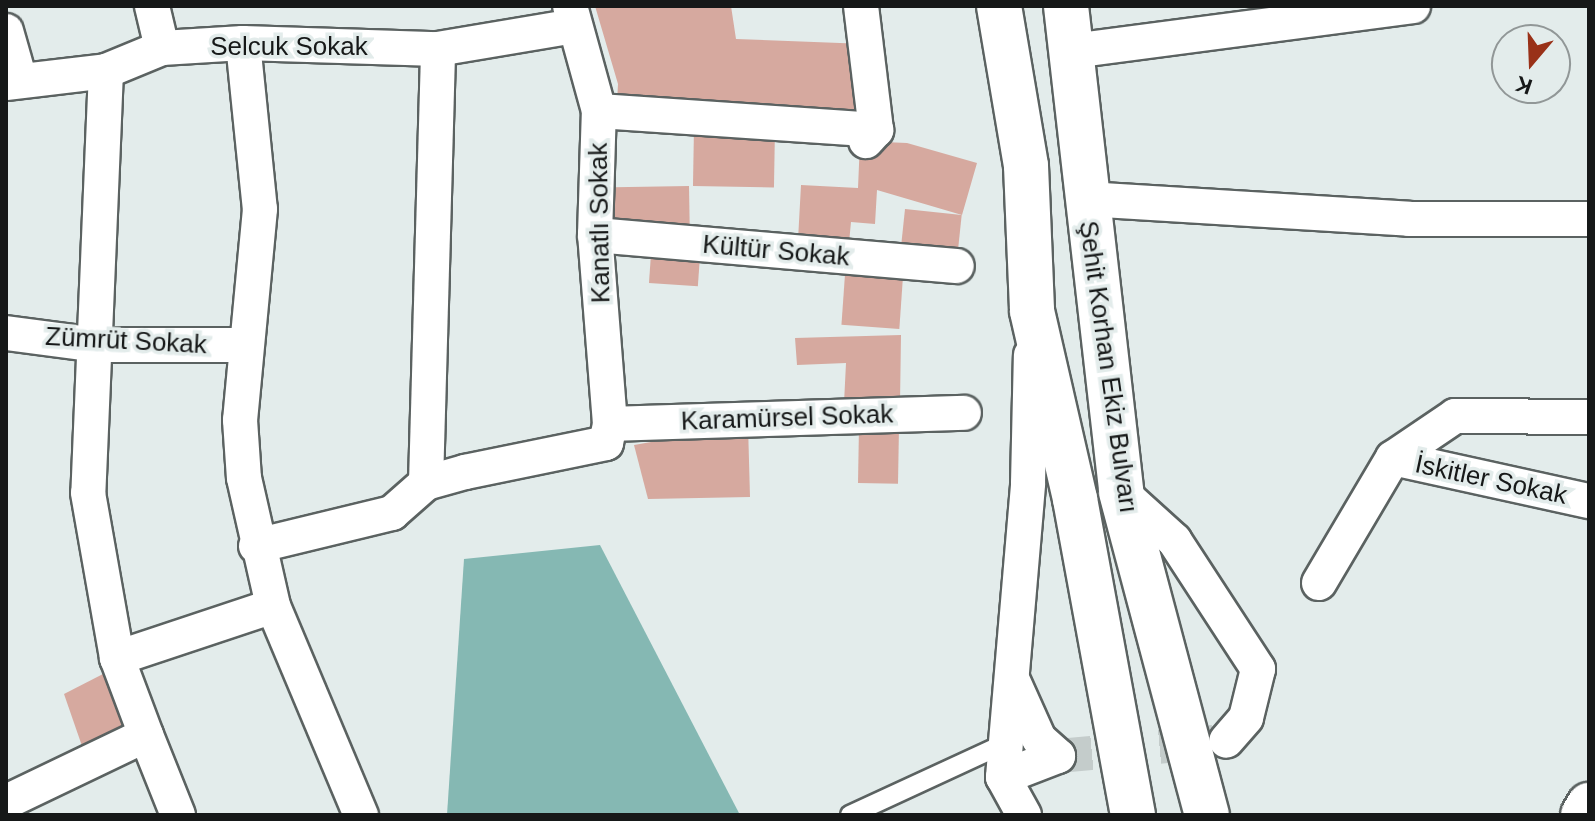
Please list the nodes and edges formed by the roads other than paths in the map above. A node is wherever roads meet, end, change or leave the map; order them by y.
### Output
1 (152, 6) edge
2 (861, 6) edge
3 (999, 6) edge
4 (1066, 6) edge
5 (1413, 6) edge
6 (572, 16) edge
7 (6, 31) edge
8 (243, 43) junction
9 (162, 48) junction
10 (438, 49) junction
11 (1073, 51) junction
12 (106, 71) junction
13 (13, 81) edge
14 (599, 111) junction
15 (1086, 199) junction
16 (1589, 219) edge
17 (595, 235) junction
18 (957, 266) dead end
19 (1032, 311) junction
20 (6, 333) edge
21 (97, 345) junction
22 (246, 345) junction
23 (964, 413) dead end
24 (1589, 417) edge
25 (608, 434) junction
26 (1393, 458) junction
27 (426, 483) junction
28 (1121, 492) junction
29 (1589, 501) edge
30 (256, 546) junction
31 (1319, 583) dead end
32 (273, 606) junction
33 (117, 658) junction
34 (1011, 676) junction
35 (146, 735) junction
36 (1226, 741) dead end
37 (1006, 743) junction
38 (1003, 777) junction
39 (6, 802) edge
40 (1589, 805) edge
41 (178, 815) edge
42 (361, 815) edge
43 (850, 815) edge
44 (1024, 815) edge
45 (1133, 815) edge
46 (1207, 815) edge
47 (1583, 815) edge

1 - 9 street
2 - 14 street
3 - 19 main road, Şehit Korhan Ekiz Bulvarı
4 - 11 main road, Şehit Korhan Ekiz Bulvarı
5 - 11 street
6 - 10 street, Selcuk Sokak
6 - 14 street, Kanatlı Sokak
7 - 13 street
8 - 9 street, Selcuk Sokak
8 - 10 street, Selcuk Sokak
8 - 22 street
9 - 12 street, Selcuk Sokak
10 - 27 street
11 - 15 main road, Şehit Korhan Ekiz Bulvarı
12 - 13 street, Selcuk Sokak
12 - 21 street
14 - 17 street, Kanatlı Sokak
15 - 16 street
15 - 28 main road, Şehit Korhan Ekiz Bulvarı
17 - 18 street, Kültür Sokak
17 - 25 street, Kanatlı Sokak
19 - 34 street
19 - 45 main road, Şehit Korhan Ekiz Bulvarı
20 - 21 street, Zümrüt Sokak
21 - 22 street, Zümrüt Sokak
21 - 33 street
22 - 30 street
23 - 25 street, Karamürsel Sokak
24 - 26 street
25 - 27 street, Karamürsel Sokak
26 - 29 street, İskitler Sokak
26 - 31 street
27 - 30 street
28 - 36 street
28 - 46 main road, Şehit Korhan Ekiz Bulvarı
30 - 32 street
32 - 33 street
32 - 42 street
33 - 35 street
34 - 37 street
34 - 38 street
35 - 39 street
35 - 41 street
37 - 38 street
37 - 43 lane
38 - 44 street
40 - 47 main road

